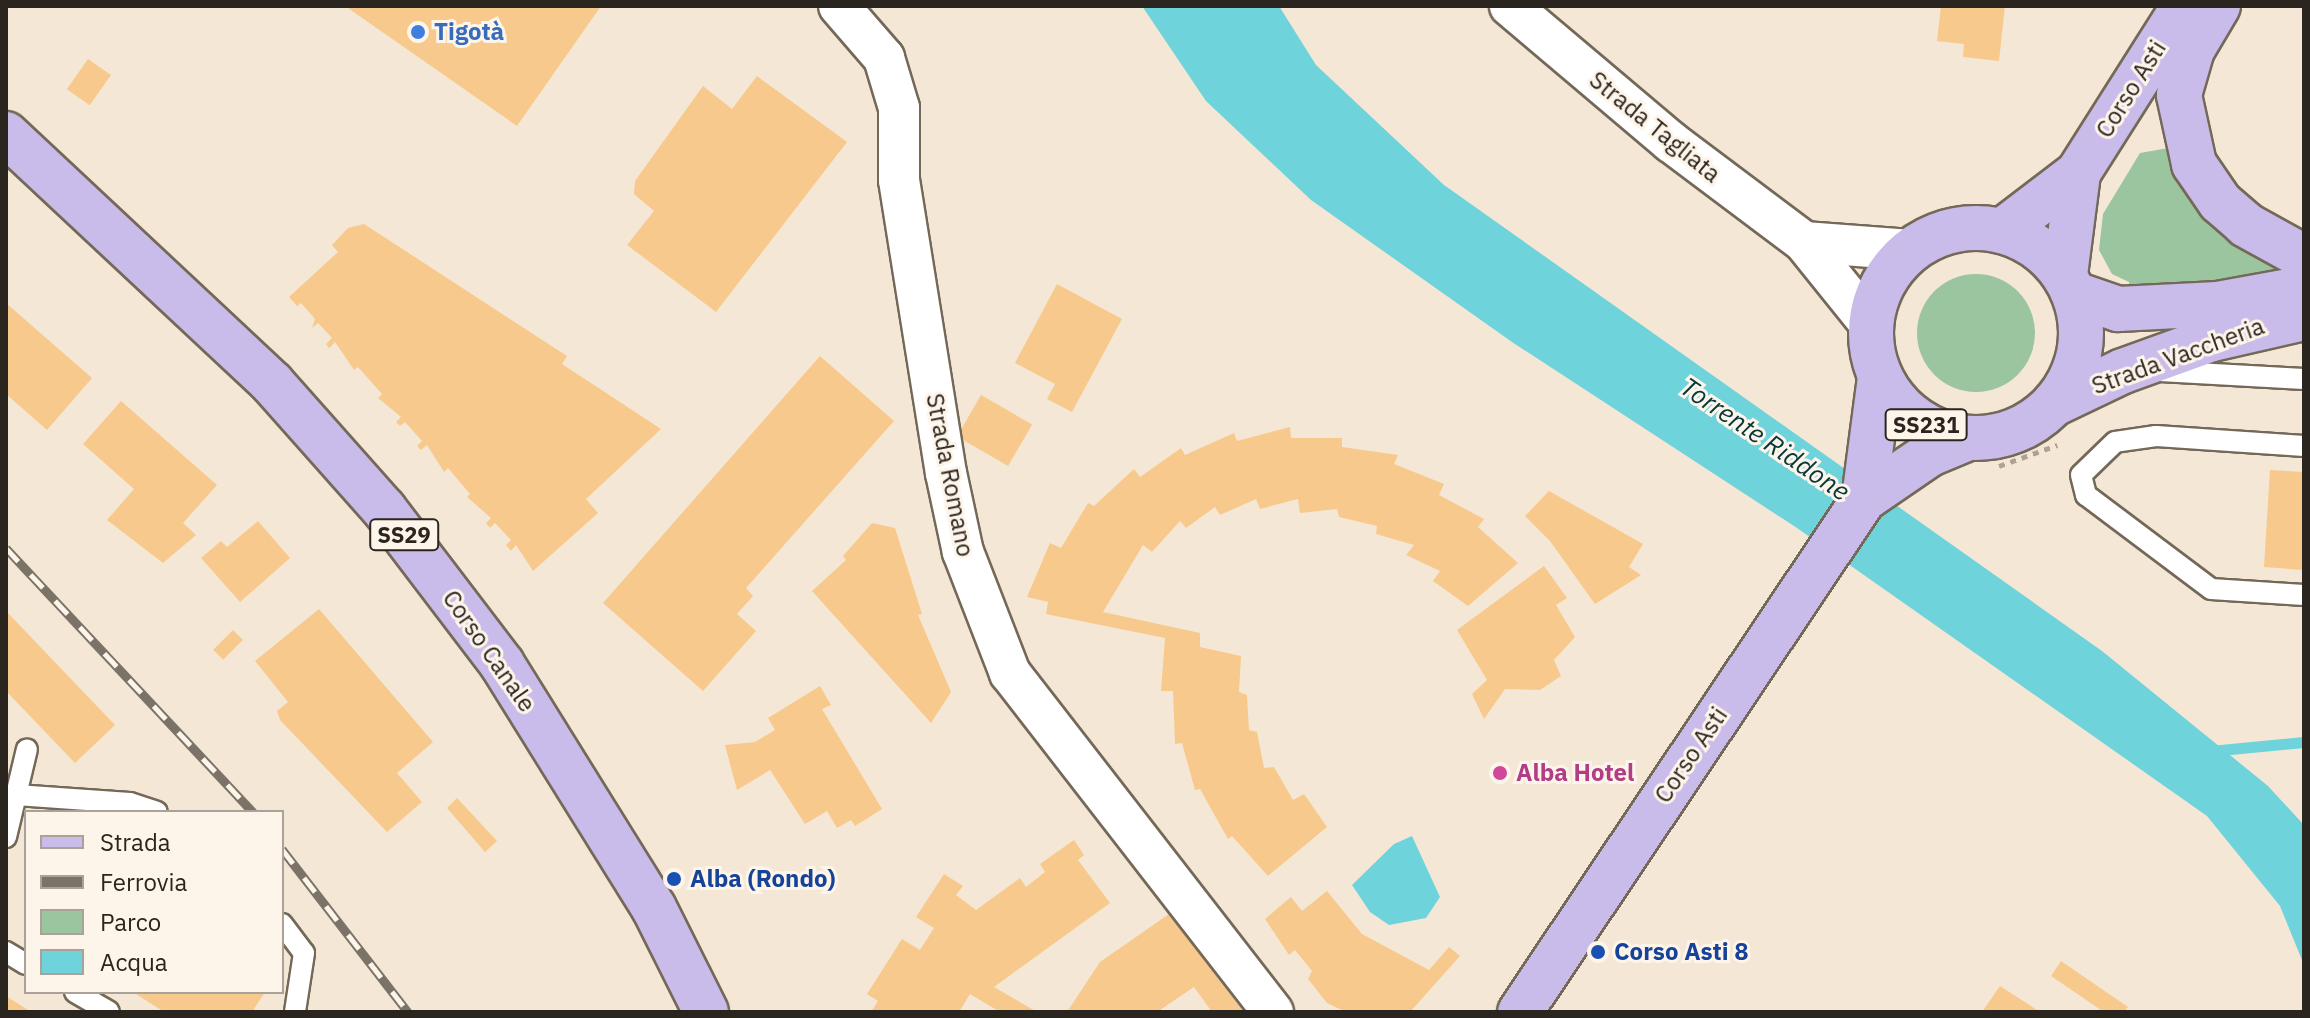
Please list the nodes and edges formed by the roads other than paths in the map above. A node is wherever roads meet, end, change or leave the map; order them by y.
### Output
1 (839, 6) edge
2 (1510, 6) edge
3 (2184, 6) edge
4 (2218, 6) edge
5 (6, 134) edge
6 (2078, 173) junction
7 (2002, 231) junction
8 (1804, 242) junction
9 (1911, 250) junction
10 (2304, 257) edge
11 (2070, 285) junction
12 (2304, 290) edge
13 (2304, 318) edge
14 (1870, 324) junction
15 (2132, 369) junction
16 (1880, 378) junction
17 (2304, 379) edge
18 (2054, 404) junction
19 (1968, 438) junction
20 (2304, 446) edge
21 (1870, 490) junction
22 (2304, 595) edge
23 (27, 749) dead end
24 (16, 795) junction
25 (151, 810) edge
26 (6, 837) edge
27 (284, 927) edge
28 (6, 952) edge
29 (24, 963) edge
30 (78, 994) edge
31 (109, 1012) edge
32 (295, 1012) edge
33 (706, 1012) edge
34 (1273, 1012) edge
35 (1520, 1012) edge

1 - 34 street, Strada Romano
2 - 8 street, Strada Tagliata
3 - 6 main road, Corso Asti / SS231
4 - 10 main road
5 - 33 main road, Corso Canale / SS29
6 - 7 main road, SS231
6 - 11 main road, SS231
7 - 9 main road
7 - 11 main road
8 - 9 street
8 - 14 street, Strada Tagliata
9 - 14 main road
11 - 12 main road, Strada Vaccheria
11 - 18 main road, SS231
13 - 15 main road, Strada Vaccheria
14 - 16 main road, SS231
15 - 17 lane
15 - 18 main road, Strada Vaccheria
16 - 19 main road, SS231
16 - 21 main road, SS231
18 - 19 main road, SS231
19 - 21 main road, SS231
20 - 22 lane
21 - 35 main road, Corso Asti / SS231
23 - 24 lane
24 - 25 lane
24 - 26 lane
27 - 32 lane
28 - 29 lane
30 - 31 lane

